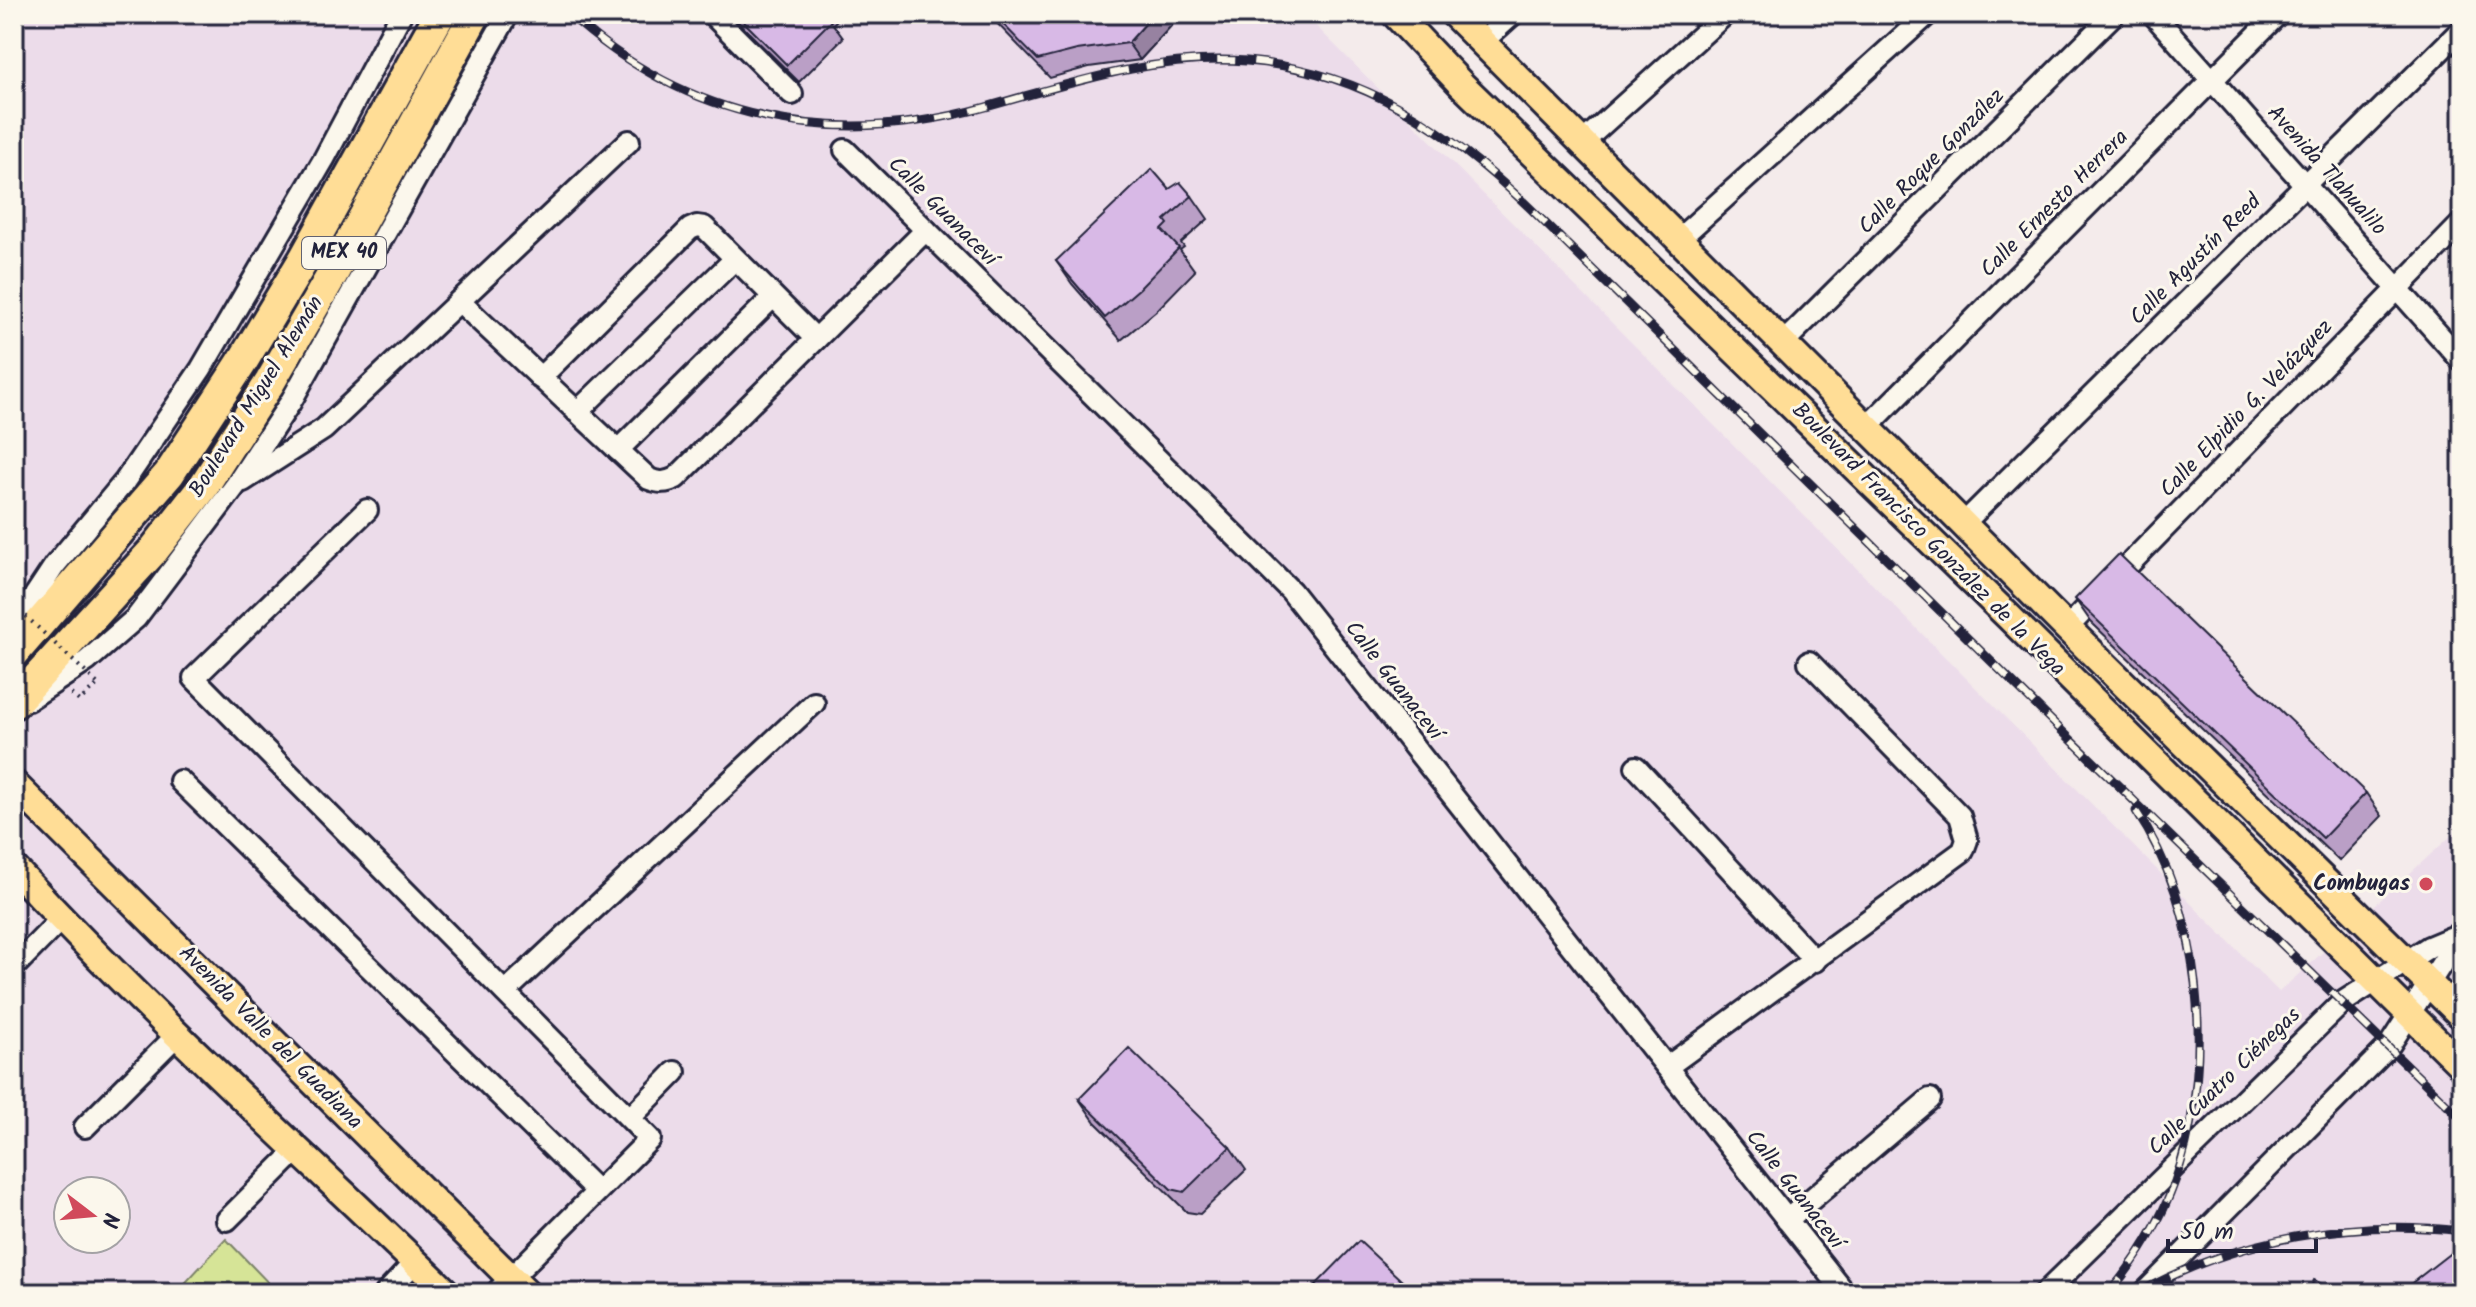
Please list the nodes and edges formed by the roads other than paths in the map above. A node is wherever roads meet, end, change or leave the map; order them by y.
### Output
1 (401, 14) edge
2 (440, 14) edge
3 (485, 14) edge
4 (712, 14) edge
5 (1395, 14) edge
6 (1454, 14) edge
7 (1513, 14) edge
8 (1725, 14) edge
9 (1928, 14) edge
10 (2114, 14) edge
11 (2153, 14) edge
12 (2278, 14) edge
13 (494, 20) edge
14 (2462, 29) edge
15 (1483, 41) junction
16 (2212, 80) junction
17 (792, 94) dead end
18 (629, 141) dead end
19 (1583, 142) junction
20 (845, 150) dead end
21 (2305, 185) junction
22 (2462, 223) edge
23 (926, 230) junction
24 (1680, 238) junction
25 (735, 259) junction
26 (2398, 289) junction
27 (773, 297) junction
28 (459, 301) junction
29 (816, 339) junction
30 (1783, 343) junction
31 (2462, 361) edge
32 (540, 378) junction
33 (577, 412) junction
34 (1867, 427) junction
35 (618, 450) junction
36 (236, 485) junction
37 (367, 510) dead end
38 (1963, 524) junction
39 (14, 627) edge
40 (2067, 628) junction
41 (14, 653) edge
42 (1809, 662) dead end
43 (814, 703) dead end
44 (14, 706) edge
45 (1636, 767) dead end
46 (180, 781) dead end
47 (14, 784) edge
48 (14, 868) edge
49 (61, 919) junction
50 (2461, 933) edge
51 (1815, 961) junction
52 (2407, 962) junction
53 (14, 967) edge
54 (2374, 981) junction
55 (2430, 984) junction
56 (505, 992) junction
57 (2410, 1015) junction
58 (2462, 1016) edge
59 (178, 1034) junction
60 (2462, 1066) edge
61 (1667, 1067) junction
62 (675, 1072) dead end
63 (1930, 1099) dead end
64 (630, 1118) junction
65 (85, 1127) dead end
66 (296, 1151) junction
67 (597, 1191) junction
68 (227, 1220) dead end
69 (1787, 1220) junction
70 (415, 1262) junction
71 (511, 1288) edge
72 (386, 1293) edge
73 (447, 1293) edge
74 (1845, 1293) edge
75 (2045, 1293) edge
76 (2144, 1293) edge

1 - 39 street
2 - 41 highway, Boulevard Miguel Alemán / MEX 40
3 - 13 street
4 - 17 street
5 - 54 main road, Boulevard Francisco González de la Vega
6 - 15 main road, Boulevard Francisco González de la Vega
7 - 15 street
8 - 19 street
9 - 24 street
10 - 30 street, Calle Roque González
11 - 16 street, Avenida Tlahualilo
12 - 16 street, Calle Ernesto Herrera
13 - 36 street
13 - 44 highway, Boulevard Miguel Alemán / MEX 40
14 - 21 street, Calle Agustín Reed
15 - 19 main road, Boulevard Francisco González de la Vega
16 - 21 street, Avenida Tlahualilo
16 - 34 street, Calle Ernesto Herrera
18 - 28 street
19 - 24 main road, Boulevard Francisco González de la Vega
20 - 23 street, Calle Guanaceví
21 - 26 street, Avenida Tlahualilo
21 - 38 street, Calle Agustín Reed
22 - 26 street, Calle Elpidio G. Velázquez
23 - 29 street
23 - 61 street, Calle Guanaceví
24 - 30 main road, Boulevard Francisco González de la Vega
25 - 27 street
25 - 32 street
25 - 33 street
26 - 31 street, Avenida Tlahualilo
26 - 40 street, Calle Elpidio G. Velázquez
27 - 29 street
27 - 35 street
28 - 32 street
28 - 36 street
29 - 35 street
30 - 34 main road, Boulevard Francisco González de la Vega
32 - 33 street
33 - 35 street
34 - 38 main road, Boulevard Francisco González de la Vega
36 - 44 street
37 - 56 street
38 - 40 main road, Boulevard Francisco González de la Vega
40 - 52 main road, Boulevard Francisco González de la Vega
42 - 51 street
43 - 56 street
45 - 51 street
46 - 67 street
47 - 71 main road, Avenida Valle del Guadiana
48 - 49 main road
49 - 53 street
49 - 59 main road
50 - 52 street, Calle Cuatro Ciénegas
50 - 55 street, Calle Cuatro Ciénegas
51 - 61 street
52 - 54 street, Calle Cuatro Ciénegas
52 - 55 main road, Boulevard Francisco González de la Vega
54 - 57 main road, Boulevard Francisco González de la Vega
54 - 75 street, Calle Cuatro Ciénegas
55 - 57 street, Calle Cuatro Ciénegas
55 - 58 main road, Boulevard Francisco González de la Vega
56 - 64 street
57 - 60 main road, Boulevard Francisco González de la Vega
57 - 76 street, Calle Cuatro Ciénegas
59 - 65 street
59 - 66 main road
61 - 69 street, Calle Guanaceví
62 - 64 street
63 - 69 street
64 - 67 street
66 - 68 street
66 - 70 main road
67 - 71 street
69 - 74 street, Calle Guanaceví
70 - 72 street
70 - 73 main road

